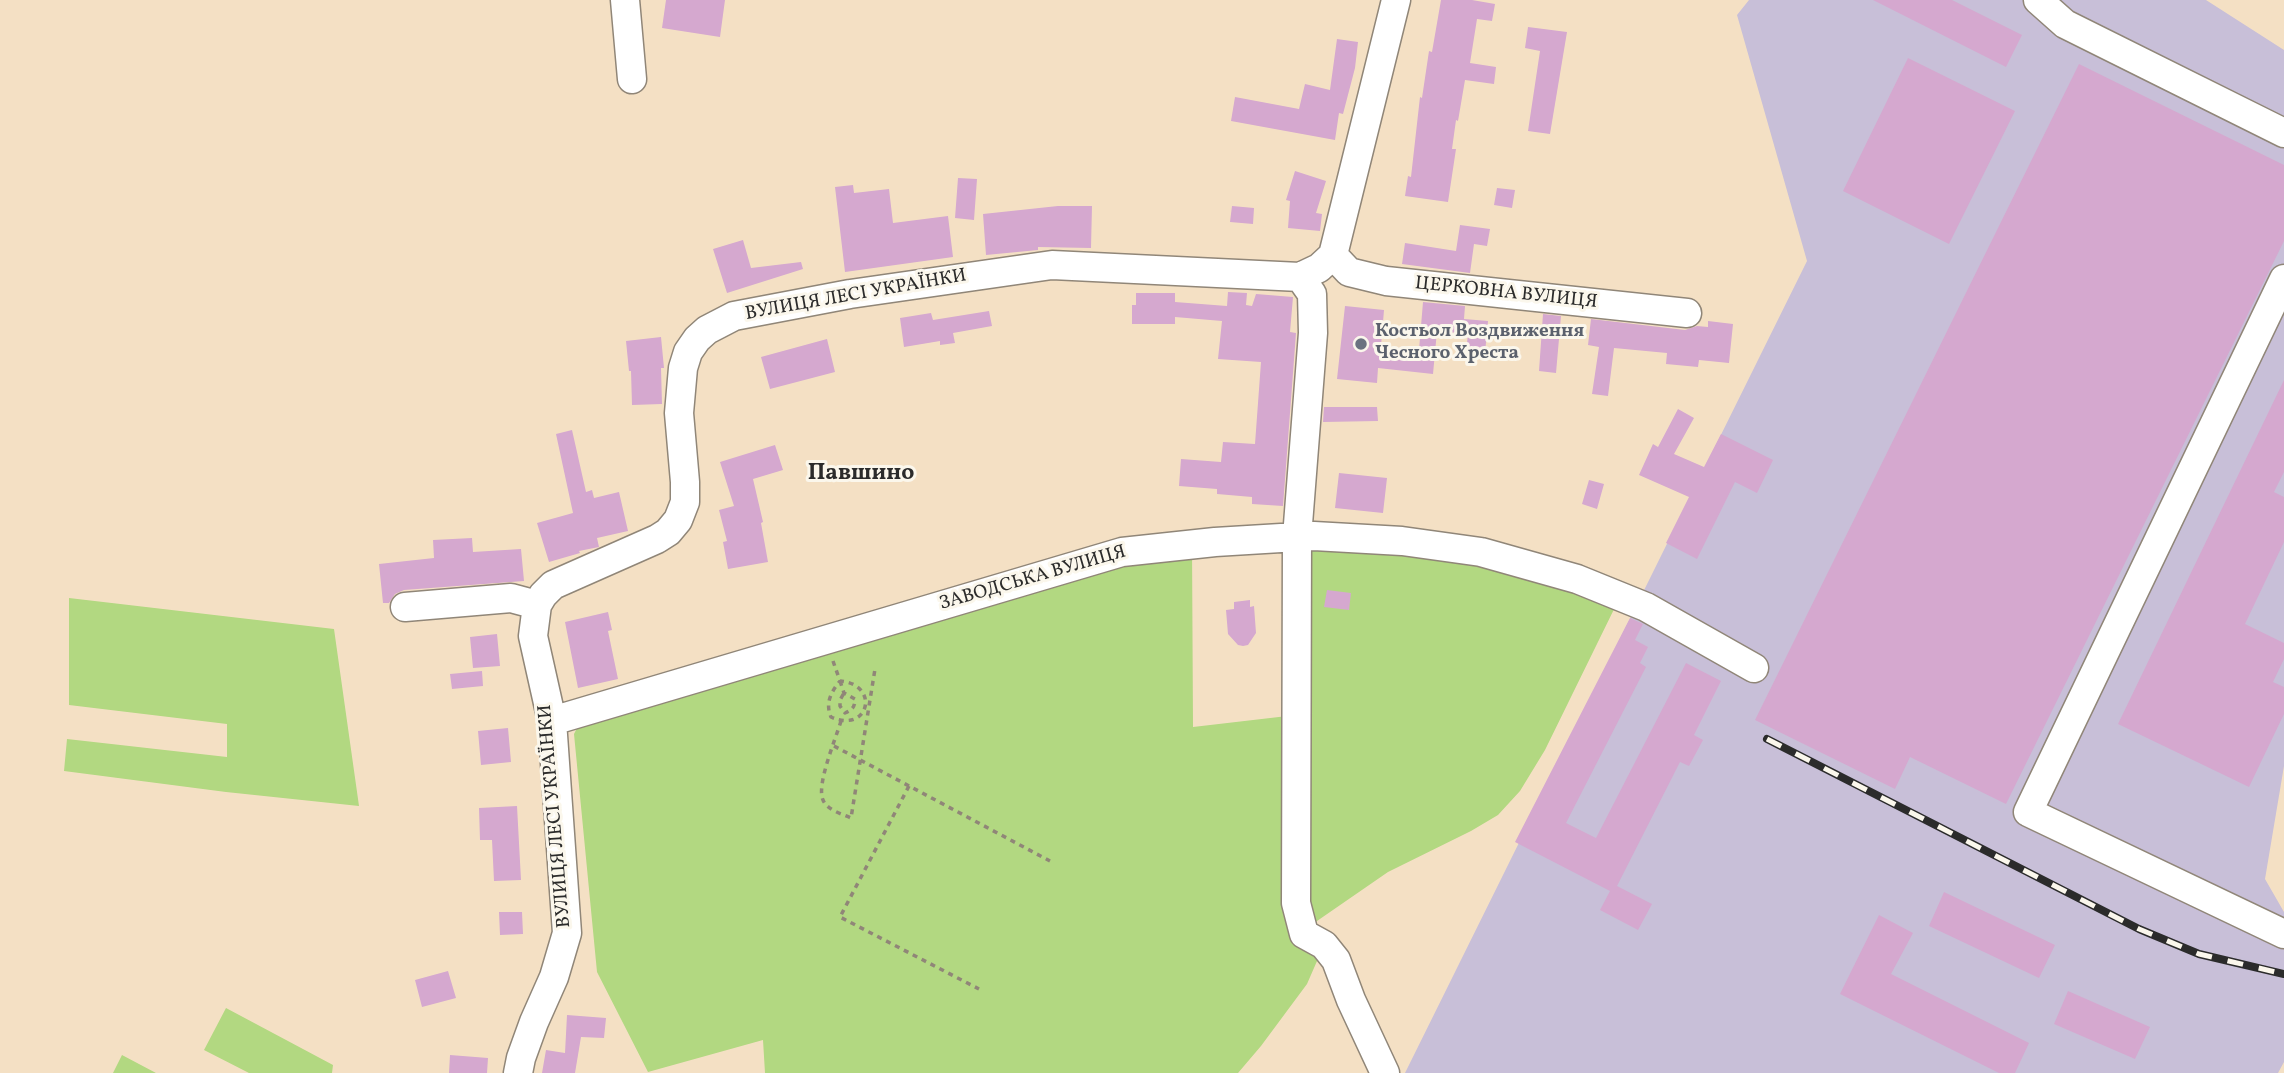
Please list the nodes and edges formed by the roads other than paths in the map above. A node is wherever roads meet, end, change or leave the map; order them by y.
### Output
1 (625, 0) edge
2 (1396, 0) edge
3 (2038, 0) edge
4 (632, 79) dead end
5 (2284, 133) edge
6 (1333, 255) junction
7 (1300, 277) junction
8 (2284, 279) edge
9 (1687, 313) dead end
10 (1297, 537) junction
11 (537, 606) junction
12 (405, 607) dead end
13 (1754, 668) dead end
14 (552, 721) junction
15 (2284, 933) edge
16 (518, 1073) edge
17 (1385, 1073) edge

1 - 4 street
2 - 6 street
3 - 5 street
6 - 7 street
6 - 9 street, ЦЕРКОВНА ВУЛИЦЯ
7 - 10 street
7 - 11 street, ВУЛИЦЯ ЛЕСІ УКРАЇНКИ
8 - 15 street
10 - 13 street, ЗАВОДСЬКА ВУЛИЦЯ
10 - 14 street, ЗАВОДСЬКА ВУЛИЦЯ
10 - 17 street
11 - 12 street
11 - 14 street, ВУЛИЦЯ ЛЕСІ УКРАЇНКИ
14 - 16 street, ВУЛИЦЯ ЛЕСІ УКРАЇНКИ

